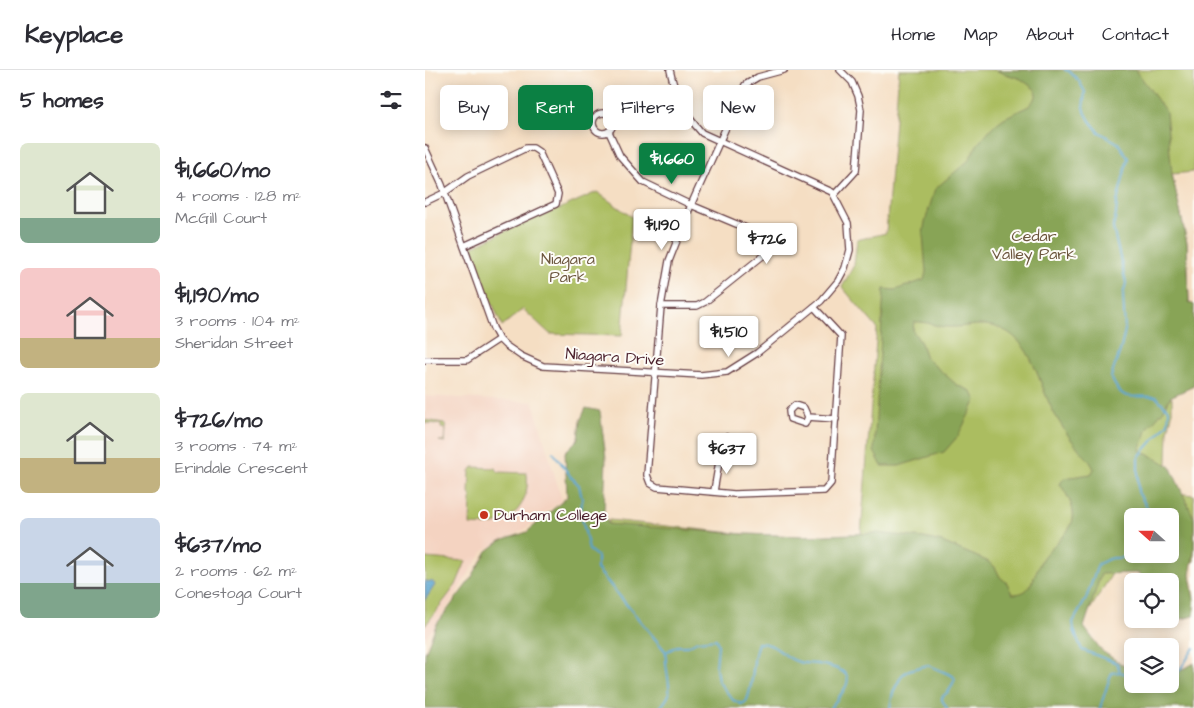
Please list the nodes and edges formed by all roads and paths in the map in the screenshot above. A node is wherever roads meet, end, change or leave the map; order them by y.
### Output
1 (670, 70) edge
2 (784, 70) edge
3 (841, 70) edge
4 (609, 132) dead end
5 (720, 141) junction
6 (425, 148) edge
7 (444, 193) junction
8 (834, 195) junction
9 (425, 202) edge
10 (691, 205) junction
11 (464, 246) junction
12 (661, 306) junction
13 (814, 307) junction
14 (499, 339) junction
15 (425, 360) edge
16 (655, 373) junction
17 (808, 417) dead end
18 (835, 419) junction
19 (720, 456) dead end
20 (714, 491) junction

1 - 5 street
2 - 5 street
3 - 8 street
4 - 10 street
5 - 8 street
5 - 10 street
6 - 7 street, Niagara Drive
7 - 9 street
7 - 11 street, Niagara Drive
7 - 11 street
8 - 13 street, Niagara Drive
10 - 12 street
10 - 12 street
11 - 14 street, Niagara Drive
12 - 16 street
13 - 16 street, Niagara Drive
13 - 18 street
14 - 15 street
14 - 16 street, Niagara Drive
16 - 20 street
17 - 18 street
18 - 20 street
19 - 20 street

